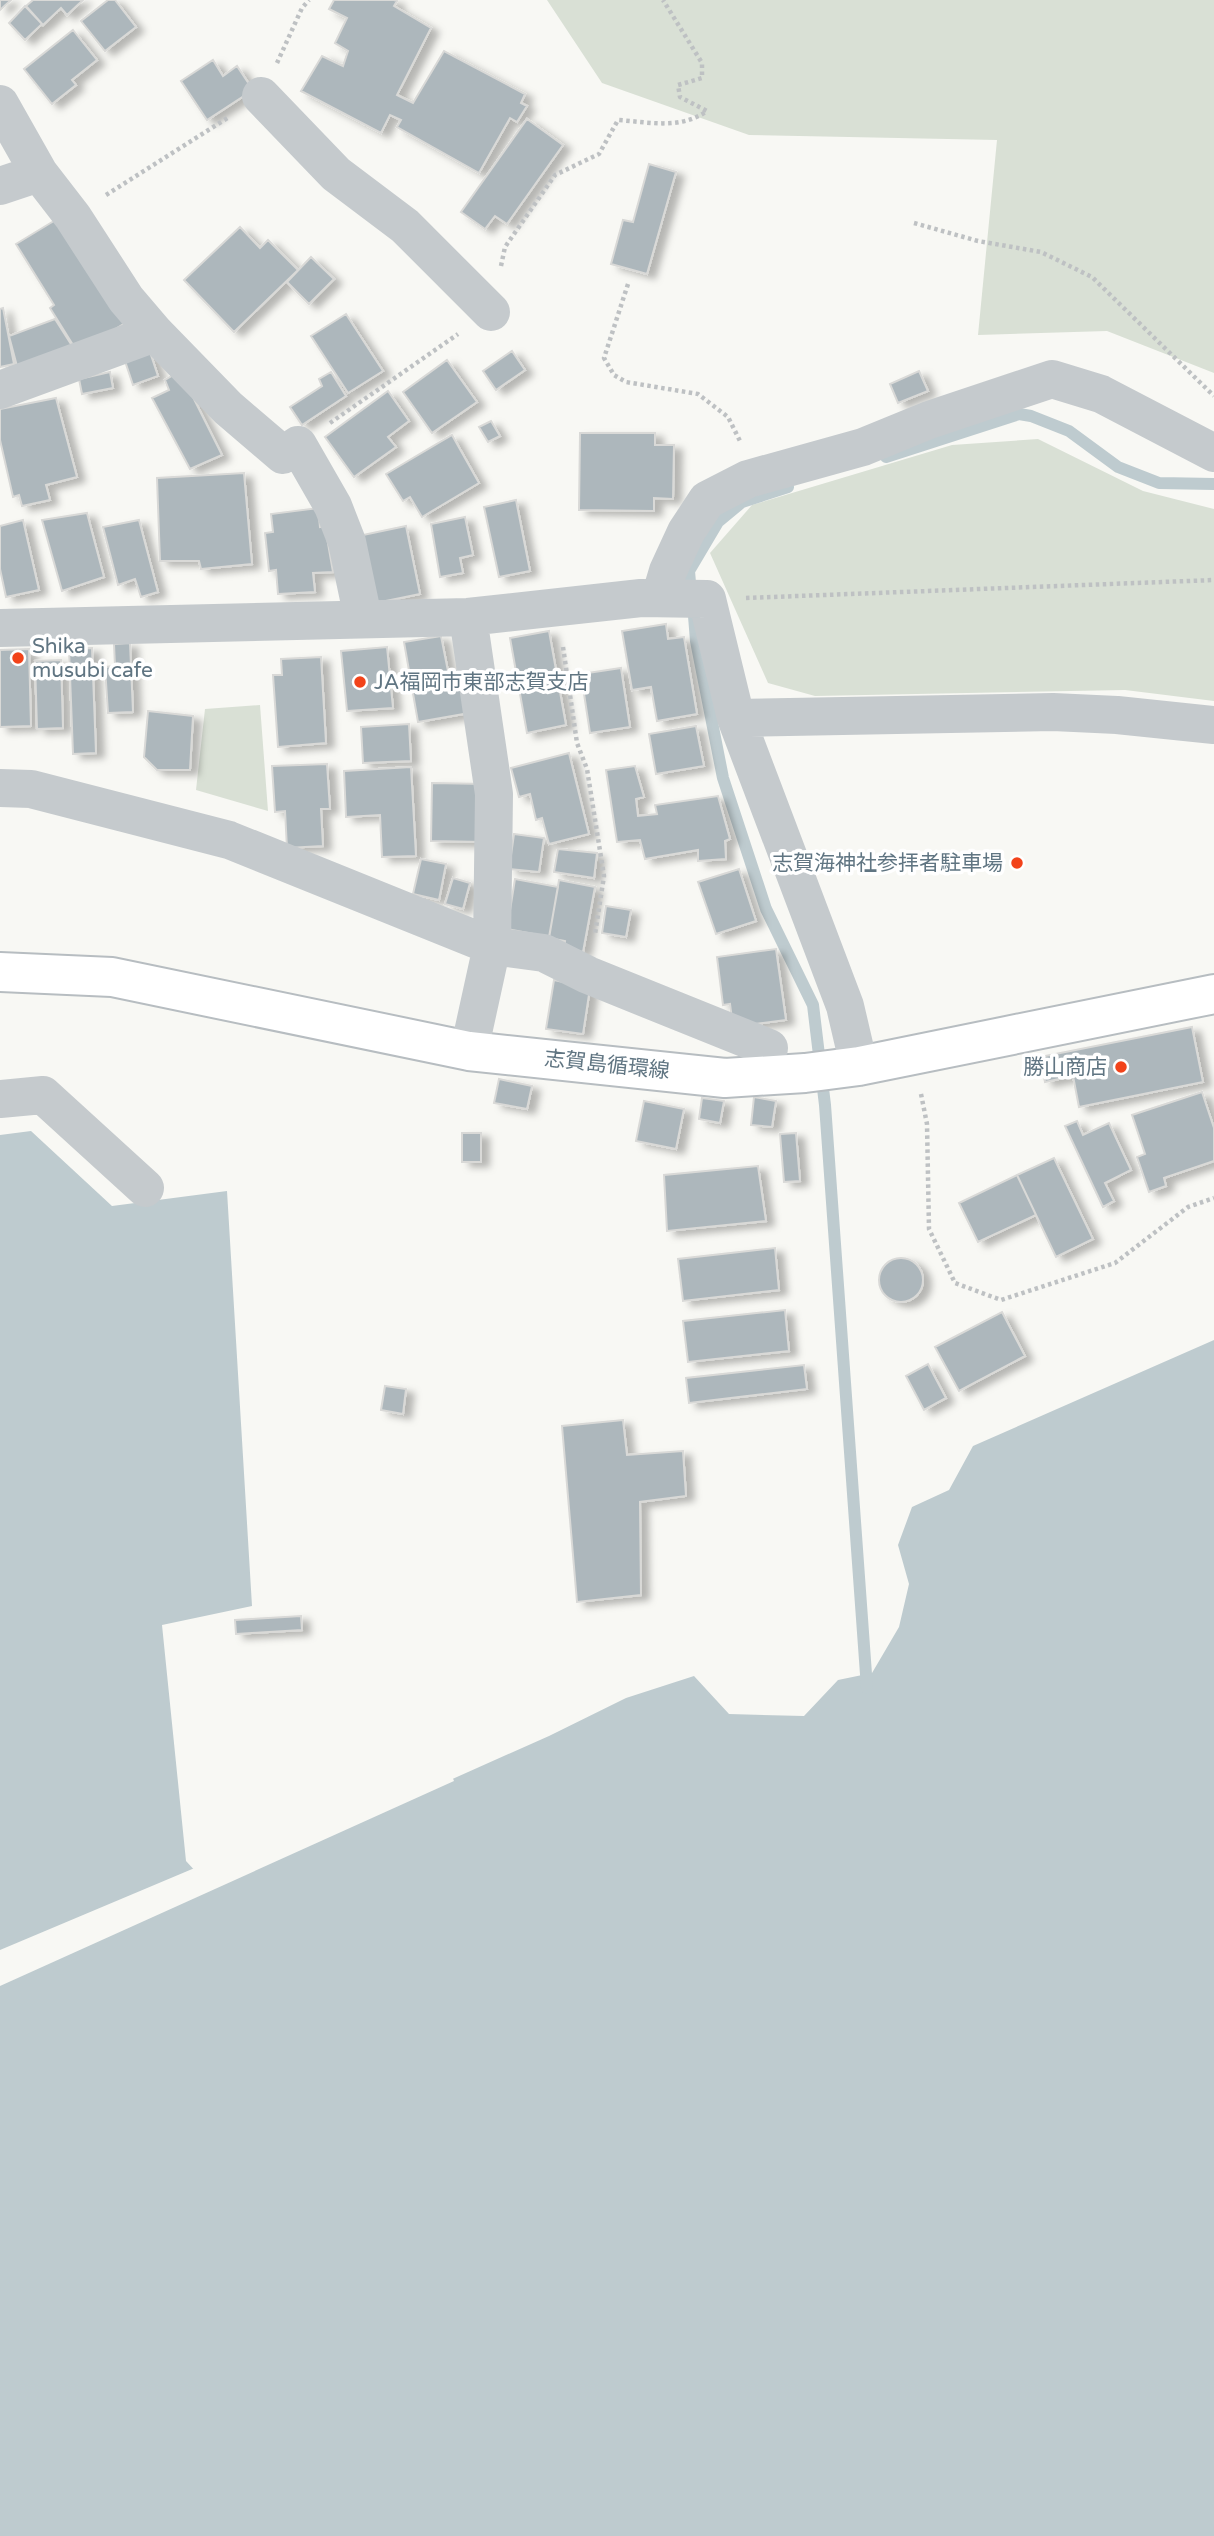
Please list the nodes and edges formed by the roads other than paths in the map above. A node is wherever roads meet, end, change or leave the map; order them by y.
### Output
1 (261, 96) road end
2 (0, 104) edge
3 (39, 173) junction
4 (0, 186) edge
5 (491, 312) road end
6 (155, 333) junction
7 (0, 390) edge
8 (1214, 453) edge
9 (660, 598) junction
10 (468, 617) junction
11 (363, 618) junction
12 (0, 628) edge
13 (736, 718) junction
14 (1214, 725) edge
15 (0, 788) edge
16 (492, 946) junction
17 (0, 972) edge
18 (1214, 994) edge
19 (769, 1048) dead end
20 (469, 1051) junction
21 (859, 1066) junction
22 (0, 1100) edge
23 (145, 1188) dead end

1 - 5 street
2 - 3 street
3 - 4 street
3 - 6 street
6 - 7 street
6 - 11 street
8 - 9 street
9 - 10 street
9 - 13 street
10 - 11 street
10 - 16 street
11 - 12 street
13 - 14 street
13 - 21 street
15 - 16 street
16 - 19 street
16 - 20 street
17 - 20 main road, 志賀島循環線
18 - 21 main road, 志賀島循環線
20 - 21 main road, 志賀島循環線
22 - 23 street

